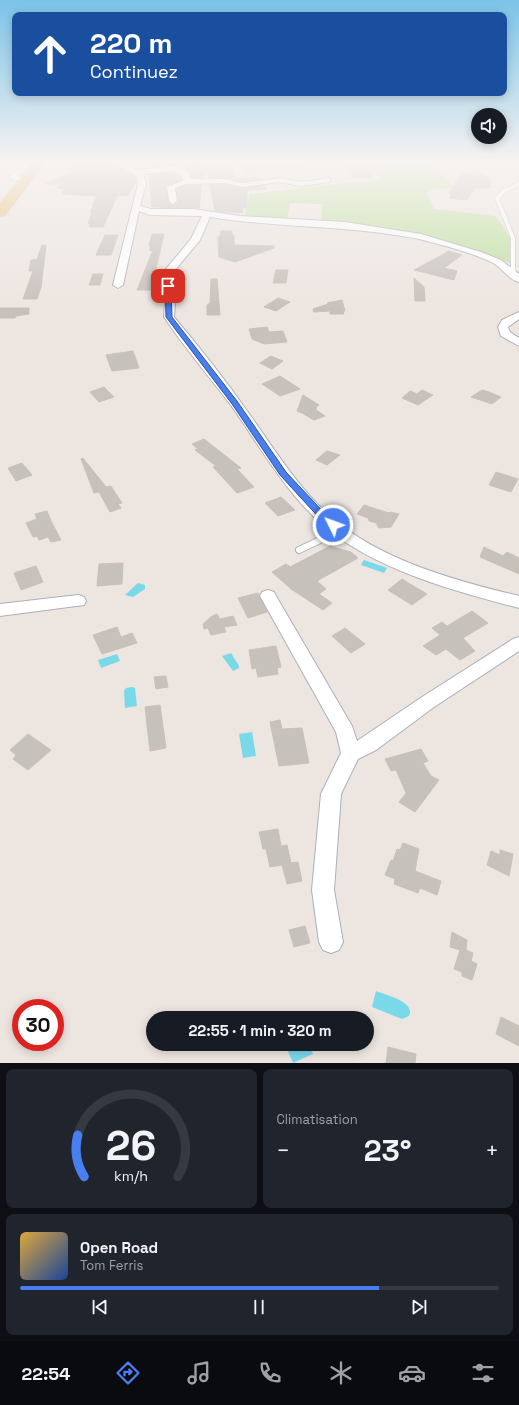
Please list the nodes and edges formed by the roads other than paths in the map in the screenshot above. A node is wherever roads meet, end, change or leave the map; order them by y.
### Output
1 (135, 212) edge
2 (149, 212) edge
3 (502, 212) edge
4 (207, 214) junction
5 (516, 276) edge
6 (118, 285) dead end
7 (519, 315) edge
8 (519, 343) edge
9 (340, 530) junction
10 (299, 550) dead end
11 (268, 596) dead end
12 (78, 601) dead end
13 (519, 602) edge
14 (0, 610) edge
15 (519, 643) edge
16 (351, 753) junction
17 (330, 942) dead end

1 - 6 street
2 - 4 street
3 - 5 lane
4 - 5 street
4 - 9 street
7 - 8 street
9 - 10 lane
9 - 13 street
11 - 16 street
12 - 14 street
15 - 16 street
16 - 17 street

